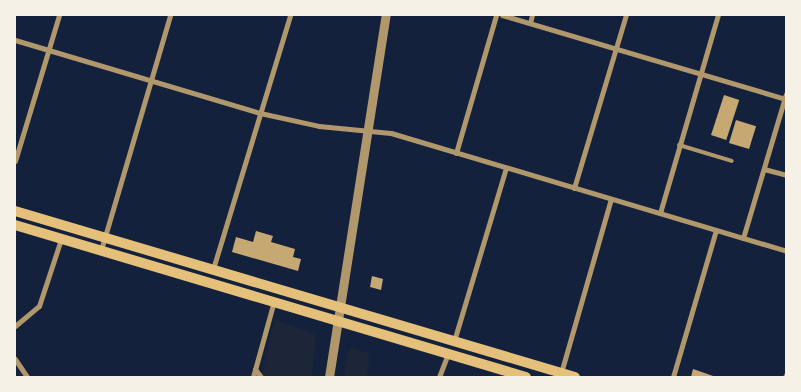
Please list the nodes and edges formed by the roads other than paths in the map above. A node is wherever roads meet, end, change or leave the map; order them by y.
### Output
1 (58, 15) edge
2 (170, 15) edge
3 (290, 15) edge
4 (386, 15) edge
5 (496, 15) edge
6 (502, 15) edge
7 (532, 15) edge
8 (626, 15) edge
9 (718, 15) edge
10 (530, 23) junction
11 (15, 40) edge
12 (616, 49) junction
13 (48, 50) junction
14 (701, 74) junction
15 (151, 81) junction
16 (786, 97) edge
17 (260, 113) junction
18 (368, 130) junction
19 (679, 145) junction
20 (456, 153) junction
21 (732, 160) dead end
22 (15, 161) edge
23 (506, 168) junction
24 (764, 169) junction
25 (786, 176) edge
26 (574, 188) junction
27 (612, 199) junction
28 (15, 211) edge
29 (660, 213) junction
30 (15, 225) edge
31 (716, 230) junction
32 (61, 238) junction
33 (105, 238) junction
34 (743, 238) junction
35 (101, 250) junction
36 (786, 251) edge
37 (213, 270) junction
38 (274, 301) junction
39 (340, 308) junction
40 (338, 320) junction
41 (15, 326) edge
42 (454, 341) junction
43 (448, 354) junction
44 (15, 359) edge
45 (256, 369) junction
46 (550, 373) edge
47 (561, 373) junction
48 (27, 377) edge
49 (253, 377) edge
50 (261, 377) edge
51 (329, 377) edge
52 (439, 377) edge
53 (526, 377) edge
54 (575, 377) edge
55 (673, 377) edge

1 - 13 street
2 - 15 street
3 - 17 street
4 - 18 street
5 - 20 street
6 - 10 street
7 - 10 street
8 - 12 street
9 - 14 street
10 - 12 street
11 - 13 street
12 - 14 street
12 - 26 street
13 - 15 street
13 - 22 street
14 - 16 street
14 - 19 street
15 - 17 street
15 - 33 street
16 - 24 street
17 - 18 street
17 - 37 street
18 - 20 street
18 - 39 street
19 - 21 lane
19 - 29 street
20 - 23 street
23 - 26 street
23 - 42 street
24 - 25 street
24 - 34 street
26 - 27 street
27 - 29 street
27 - 47 street
28 - 33 main road
29 - 31 street
30 - 32 main road
31 - 34 street
31 - 55 street
32 - 35 main road
32 - 41 street
33 - 35 street
33 - 37 main road
34 - 36 street
35 - 38 main road
37 - 39 main road
38 - 40 main road
38 - 45 street
39 - 40 street
39 - 42 main road
40 - 43 main road
40 - 51 street
42 - 46 main road
43 - 52 street
43 - 53 main road
44 - 48 street
45 - 49 street
45 - 50 street
46 - 47 main road
47 - 54 main road

